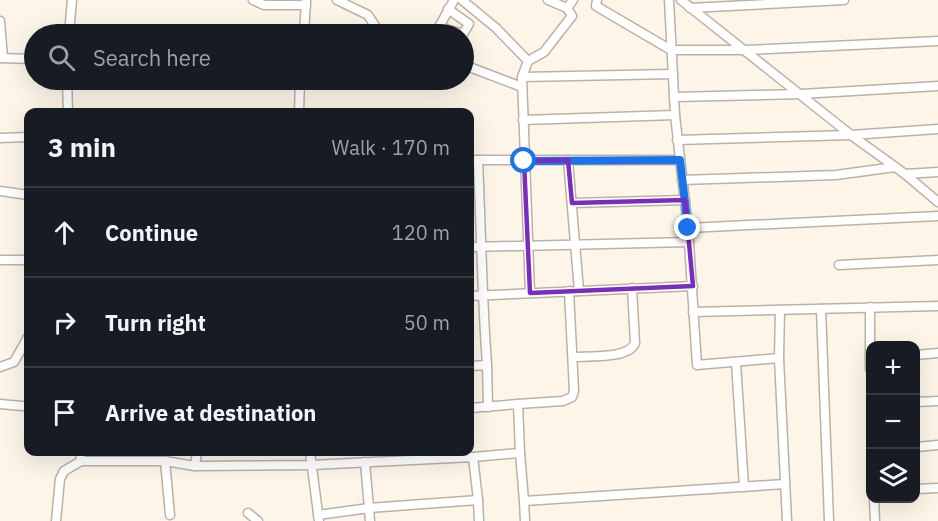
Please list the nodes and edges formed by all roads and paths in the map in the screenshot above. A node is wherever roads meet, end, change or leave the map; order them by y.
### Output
1 (72, 0) edge
2 (253, 0) edge
3 (337, 0) edge
4 (454, 0) edge
5 (462, 0) edge
6 (548, 0) edge
7 (573, 0) edge
8 (597, 0) edge
9 (669, 0) edge
10 (681, 0) edge
11 (844, 0) edge
12 (306, 2) edge
13 (567, 8) junction
14 (690, 8) junction
15 (448, 9) junction
16 (0, 21) edge
17 (70, 24) edge
18 (305, 24) edge
19 (374, 24) edge
20 (440, 24) edge
21 (469, 24) edge
22 (938, 41) edge
23 (671, 50) junction
24 (746, 50) junction
25 (2, 58) edge
26 (24, 59) edge
27 (528, 61) junction
28 (474, 68) edge
29 (673, 74) junction
30 (522, 82) junction
31 (938, 86) edge
32 (67, 90) edge
33 (300, 90) edge
34 (801, 94) junction
35 (674, 98) junction
36 (68, 108) edge
37 (299, 108) edge
38 (675, 115) junction
39 (523, 120) junction
40 (938, 129) edge
41 (852, 135) junction
42 (24, 137) edge
43 (0, 138) edge
44 (677, 140) junction
45 (474, 160) edge
46 (568, 160) junction
47 (680, 160) junction
48 (524, 161) junction
49 (895, 166) junction
50 (938, 172) edge
51 (905, 174) junction
52 (682, 180) junction
53 (0, 191) edge
54 (24, 194) edge
55 (685, 200) junction
56 (474, 202) edge
57 (480, 202) junction
58 (572, 202) junction
59 (938, 202) edge
60 (938, 216) edge
61 (688, 228) junction
62 (689, 242) junction
63 (575, 243) junction
64 (527, 246) junction
65 (474, 247) edge
66 (482, 247) junction
67 (0, 260) edge
68 (24, 260) edge
69 (938, 260) edge
70 (839, 265) dead end
71 (693, 286) junction
72 (632, 288) junction
73 (569, 291) junction
74 (579, 291) junction
75 (530, 293) junction
76 (481, 295) junction
77 (474, 296) edge
78 (938, 306) edge
79 (870, 307) junction
80 (821, 309) junction
81 (780, 310) junction
82 (693, 312) junction
83 (870, 341) edge
84 (24, 344) edge
85 (938, 353) edge
86 (920, 355) edge
87 (573, 357) junction
88 (779, 358) junction
89 (736, 362) junction
90 (487, 365) junction
91 (474, 366) edge
92 (0, 367) edge
93 (938, 401) edge
94 (920, 402) edge
95 (0, 404) edge
96 (518, 404) junction
97 (22, 405) dead end
98 (488, 407) junction
99 (474, 408) edge
100 (938, 445) edge
101 (920, 447) edge
102 (520, 453) junction
103 (81, 456) edge
104 (196, 456) edge
105 (311, 456) edge
106 (473, 457) junction
107 (165, 461) junction
108 (365, 462) junction
109 (312, 465) junction
110 (195, 466) junction
111 (785, 484) junction
112 (744, 487) junction
113 (938, 488) edge
114 (920, 489) edge
115 (478, 500) junction
116 (524, 501) junction
117 (874, 503) edge
118 (369, 508) junction
119 (248, 513) dead end
120 (170, 515) dead end
121 (319, 518) edge
122 (56, 521) edge
123 (258, 521) edge
124 (370, 521) edge
125 (479, 521) edge
126 (525, 521) edge
127 (787, 521) edge
128 (829, 521) edge
129 (875, 521) edge

1 - 17 street
2 - 12 street
3 - 19 street
4 - 15 street
5 - 27 street
6 - 13 street
7 - 13 street
8 - 23 street
9 - 23 street
10 - 14 street
11 - 14 street
12 - 18 street
13 - 27 street
14 - 24 street
15 - 20 street
15 - 21 street
16 - 25 street
22 - 24 street
23 - 24 street
23 - 29 street
24 - 34 street
25 - 26 street
27 - 30 street
28 - 30 street
29 - 30 street
29 - 35 street
30 - 39 street
31 - 34 street
32 - 36 street
33 - 37 street
34 - 35 street
34 - 41 street
35 - 38 street
38 - 39 street
38 - 44 street
39 - 48 street
40 - 41 street
41 - 44 street
41 - 49 street
42 - 43 street
44 - 47 street
45 - 48 street
45 - 57 street
46 - 47 street
46 - 48 street
46 - 58 street
47 - 52 street
48 - 64 street
49 - 51 street
49 - 52 street
50 - 51 street
51 - 59 street
52 - 55 street
53 - 54 street
55 - 58 street
55 - 61 street
56 - 57 street
57 - 66 street
58 - 63 street
60 - 61 street
61 - 62 street
62 - 63 street
62 - 71 street
63 - 64 street
63 - 74 street
64 - 66 street
64 - 75 street
65 - 66 street
66 - 76 street
67 - 68 street
69 - 70 street
71 - 72 street
71 - 82 street
72 - 74 street
72 - 87 street
73 - 74 street
73 - 75 street
73 - 87 street
75 - 76 street
76 - 77 street
76 - 90 street
78 - 79 street
79 - 80 street
79 - 83 street
80 - 81 street
80 - 128 street
81 - 82 street
81 - 88 street
82 - 89 street
84 - 92 street
85 - 86 street
87 - 96 street
88 - 89 street
88 - 111 street
89 - 112 street
90 - 91 street
90 - 98 street
93 - 94 street
95 - 97 street
96 - 98 street
96 - 102 street
98 - 99 street
100 - 101 street
102 - 106 street
102 - 116 street
103 - 107 street
103 - 122 street
104 - 110 street
105 - 109 street
106 - 108 street
106 - 115 street
107 - 110 street
107 - 120 street
108 - 109 street
108 - 118 street
109 - 110 street
109 - 121 street
111 - 112 street
111 - 127 street
112 - 116 street
113 - 114 street
115 - 118 street
115 - 125 street
116 - 126 street
117 - 129 street
118 - 121 street
118 - 124 street
119 - 123 street

